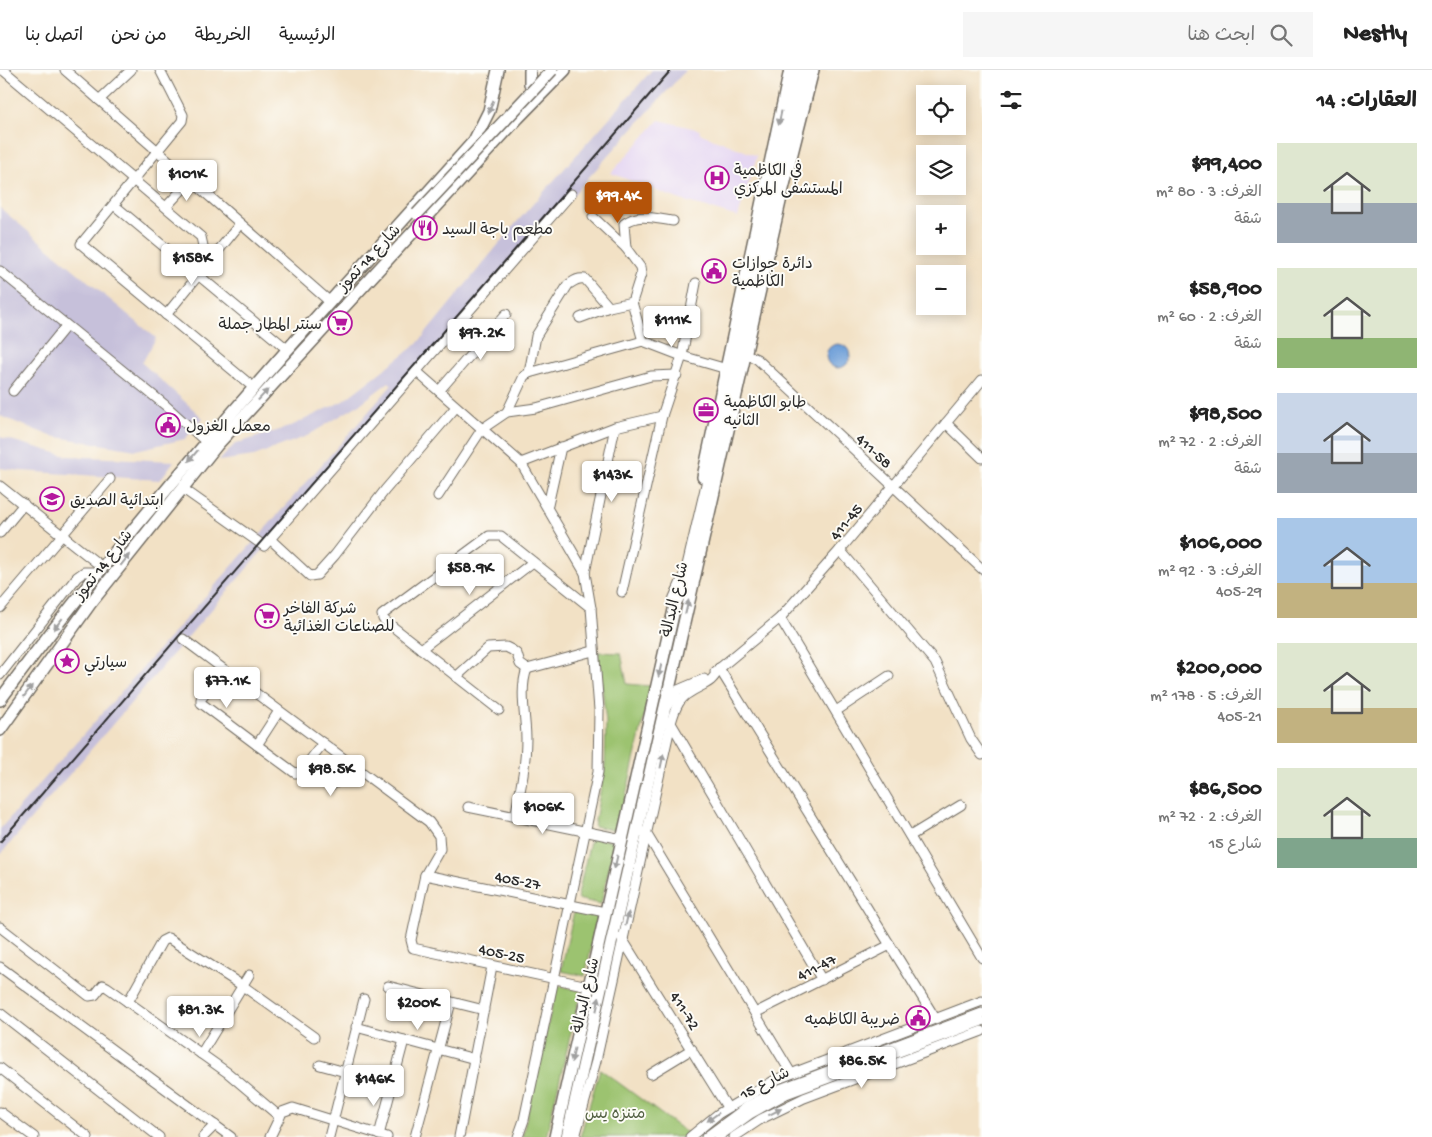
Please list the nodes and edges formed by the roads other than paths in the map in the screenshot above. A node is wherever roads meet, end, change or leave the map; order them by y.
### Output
1 (65, 70) edge
2 (131, 70) edge
3 (160, 70) edge
4 (498, 70) edge
5 (530, 70) edge
6 (552, 70) edge
7 (565, 70) edge
8 (790, 70) edge
9 (801, 70) edge
10 (813, 70) edge
11 (8, 72) edge
12 (530, 84) dead end
13 (99, 100) junction
14 (526, 104) dead end
15 (518, 118) junction
16 (156, 152) junction
17 (449, 169) junction
18 (134, 180) junction
19 (461, 180) junction
20 (190, 181) junction
21 (571, 194) dead end
22 (114, 204) junction
23 (166, 207) junction
24 (593, 217) dead end
25 (673, 221) dead end
26 (240, 224) junction
27 (626, 248) junction
28 (207, 264) junction
29 (0, 271) edge
30 (198, 276) junction
31 (696, 283) dead end
32 (329, 301) junction
33 (632, 302) junction
34 (610, 307) junction
35 (506, 314) dead end
36 (166, 315) junction
37 (580, 318) dead end
38 (66, 326) junction
39 (297, 338) junction
40 (643, 341) junction
41 (287, 349) junction
42 (746, 354) junction
43 (682, 356) junction
44 (416, 372) junction
45 (529, 373) junction
46 (730, 373) junction
47 (677, 375) junction
48 (982, 380) edge
49 (253, 387) junction
50 (13, 391) dead end
51 (439, 392) junction
52 (456, 407) junction
53 (507, 412) junction
54 (662, 416) junction
55 (946, 423) junction
56 (615, 427) junction
57 (482, 429) junction
58 (206, 441) junction
59 (562, 447) junction
60 (982, 458) edge
61 (521, 463) junction
62 (110, 479) dead end
63 (0, 486) edge
64 (892, 486) junction
65 (182, 488) junction
66 (438, 496) dead end
67 (24, 504) junction
68 (548, 505) junction
69 (0, 533) edge
70 (62, 536) junction
71 (270, 539) junction
72 (840, 550) junction
73 (533, 562) junction
74 (100, 569) junction
75 (982, 570) edge
76 (585, 573) junction
77 (622, 592) dead end
78 (676, 599) joint
79 (2, 602) edge
80 (591, 608) junction
81 (780, 618) junction
82 (183, 638) dead end
83 (421, 649) junction
84 (593, 651) junction
85 (3, 665) edge
86 (719, 668) junction
87 (527, 669) junction
88 (225, 670) junction
89 (0, 675) edge
90 (889, 676) dead end
91 (456, 677) junction
92 (0, 700) edge
93 (666, 708) junction
94 (499, 710) dead end
95 (279, 711) junction
96 (836, 711) junction
97 (667, 722) junction
98 (0, 730) edge
99 (323, 743) junction
100 (257, 745) junction
101 (982, 755) edge
102 (350, 764) junction
103 (306, 766) junction
104 (961, 805) dead end
105 (468, 807) dead end
106 (516, 817) junction
107 (587, 832) junction
108 (642, 832) junction
109 (623, 833) junction
110 (910, 836) junction
111 (424, 875) junction
112 (570, 904) junction
113 (605, 912) junction
114 (0, 927) edge
115 (618, 937) junction
116 (890, 945) junction
117 (982, 958) edge
118 (0, 966) edge
119 (492, 966) junction
120 (249, 975) dead end
121 (554, 979) junction
122 (822, 980) junction
123 (243, 986) junction
124 (388, 986) dead end
125 (588, 986) junction
126 (364, 999) dead end
127 (982, 1000) edge
128 (128, 1002) junction
129 (451, 1002) junction
130 (484, 1010) junction
131 (0, 1013) edge
132 (755, 1013) junction
133 (982, 1013) edge
134 (935, 1018) junction
135 (982, 1021) edge
136 (356, 1026) junction
137 (982, 1031) edge
138 (946, 1034) junction
139 (314, 1037) dead end
140 (404, 1040) junction
141 (862, 1046) junction
142 (943, 1047) junction
143 (439, 1049) junction
144 (692, 1049) junction
145 (202, 1054) junction
146 (859, 1058) junction
147 (475, 1059) junction
148 (320, 1065) dead end
149 (0, 1068) edge
150 (345, 1072) junction
151 (792, 1073) junction
152 (651, 1074) dead end
153 (392, 1085) junction
154 (728, 1107) junction
155 (1, 1113) edge
156 (280, 1117) junction
157 (333, 1120) junction
158 (215, 1125) junction
159 (383, 1136) edge
160 (34, 1137) edge
161 (88, 1137) edge
162 (159, 1137) edge
163 (203, 1137) edge
164 (230, 1137) edge
165 (270, 1137) edge
166 (329, 1137) edge
167 (415, 1137) edge
168 (459, 1137) edge
169 (518, 1137) edge
170 (555, 1137) edge
171 (567, 1137) edge
172 (575, 1137) edge
173 (690, 1137) edge
174 (706, 1137) edge
175 (718, 1137) edge
176 (734, 1137) edge

1 - 13 street
2 - 13 street
3 - 16 street
4 -> 17 main road, شارع 14 تموز
5 - 12 main road
6 - 39 main road, bridge
7 - 15 main road
8 -> 46 main road
9 - 46 highway
10 - 42 main road, شارع البدالة
11 - 18 street
13 - 16 street
14 - 15 main road
15 - 19 main road, شارع 14 تموز
16 - 18 street
16 - 20 street
17 - 19 main road
17 - 32 main road, شارع 14 تموز
18 - 22 street
18 - 23 street
65 -> 19 main road, شارع 14 تموز
20 - 23 street
20 - 26 street
21 - 44 street
22 - 30 street
22 - 36 street
23 - 28 street
24 - 27 street
25 - 27 street
26 - 28 street
26 - 32 street
27 - 33 street
28 - 30 street
29 - 38 street
30 - 36 street
30 - 41 street
31 - 43 street
32 - 39 main road, شارع 14 تموز
33 - 34 street
33 - 40 street
34 - 37 street
34 - 45 street
35 - 51 street
36 - 49 street
38 - 50 street
38 - 58 street
39 - 41 main road, شارع 14 تموز
40 - 43 street
40 - 45 street
41 - 49 main road, شارع 14 تموز
42 - 64 street, 411-58
93 -> 42 main road, شارع البدالة
43 - 46 street
43 - 47 street
44 - 51 street
44 - 71 street
45 - 53 street
46 - 78 highway
47 - 53 street
47 - 54 street
48 - 55 street, 411-45
49 - 58 main road, شارع 14 تموز
51 - 52 street
52 - 57 street
52 - 71 street
53 - 57 street
54 - 56 street
54 - 77 street
55 - 60 street
55 - 64 street, 411-45
56 - 59 street
56 - 76 street
57 - 61 street
57 - 66 street
58 -> 74 main road, شارع 14 تموز
59 - 61 street
59 - 68 street
61 - 68 street
62 - 70 street
63 - 67 street
64 - 72 street, 411-45
64 - 75 street, 411-58
65 - 71 street
98 -> 65 main road, شارع 14 تموز
67 - 69 street
67 - 70 street
68 - 76 street
70 - 74 street
70 - 79 street
72 - 81 street, 411-45
72 - 101 street
73 - 80 street
73 - 83 street
73 - 83 street
74 - 85 street
74 -> 92 main road, شارع 14 تموز
76 - 80 street
78 -> 109 main road, شارع البدالة
80 - 84 street
81 - 86 street, 411-45
81 - 96 street
82 - 88 street
83 - 91 street
84 - 87 street
84 - 107 street
85 - 89 street
86 - 93 street
86 - 97 street
86 - 116 street
87 - 91 street
87 - 106 street
88 - 95 street
88 - 100 street
90 - 96 street
91 - 94 street
93 - 97 main road, شارع البدالة
95 - 99 street
95 - 100 street
96 - 110 street
108 -> 97 main road, شارع البدالة
97 - 122 street
99 - 102 street
99 - 103 street
100 - 103 street
102 - 103 street
102 - 111 street
104 - 110 street
105 - 106 street
106 - 107 street
107 - 109 street
107 - 112 street
108 - 109 main road
115 -> 108 main road, شارع البدالة
108 - 132 street
109 -> 113 main road, شارع البدالة
110 - 117 street
111 - 112 street, 405-27
111 - 119 street, 405-25
112 - 113 street, 405-27
112 - 121 street
113 - 125 main road, شارع البدالة
114 - 128 street
115 - 144 street, 411-72
171 -> 115 main road, شارع البدالة
115 - 172 street
116 - 122 street, 411-47
116 - 134 street
118 - 158 street
119 - 121 street, 405-25
119 - 130 street
120 - 123 street
121 - 125 street, 405-25
121 - 169 street
122 - 132 street, 411-47
123 - 128 street
123 - 139 street
123 - 145 street
124 - 129 street
125 -> 170 main road, شارع البدالة
126 - 136 street
127 - 134 street
128 - 145 street
129 - 130 street
129 - 143 street
130 - 147 street
131 - 162 street
132 - 151 street
133 - 146 street, شارع 15
134 - 141 street
135 - 138 street, شارع 15
136 - 140 street
136 - 150 street
137 - 142 street
138 - 142 street
138 - 175 street, شارع 15
140 - 143 street
140 - 153 street
141 - 146 street
141 - 151 street
176 -> 142 street
143 - 147 street
143 - 167 street
144 - 152 street
144 - 154 street, 411-72
145 - 156 street
146 - 174 street, شارع 15
147 - 168 street
148 - 150 street
149 - 161 street
150 - 153 street
150 - 157 street
151 - 154 street
153 - 159 street
154 -> 173 street
155 - 160 street
156 - 157 street
156 - 165 street
157 - 159 street
157 - 166 street
158 - 163 street
158 - 164 street

